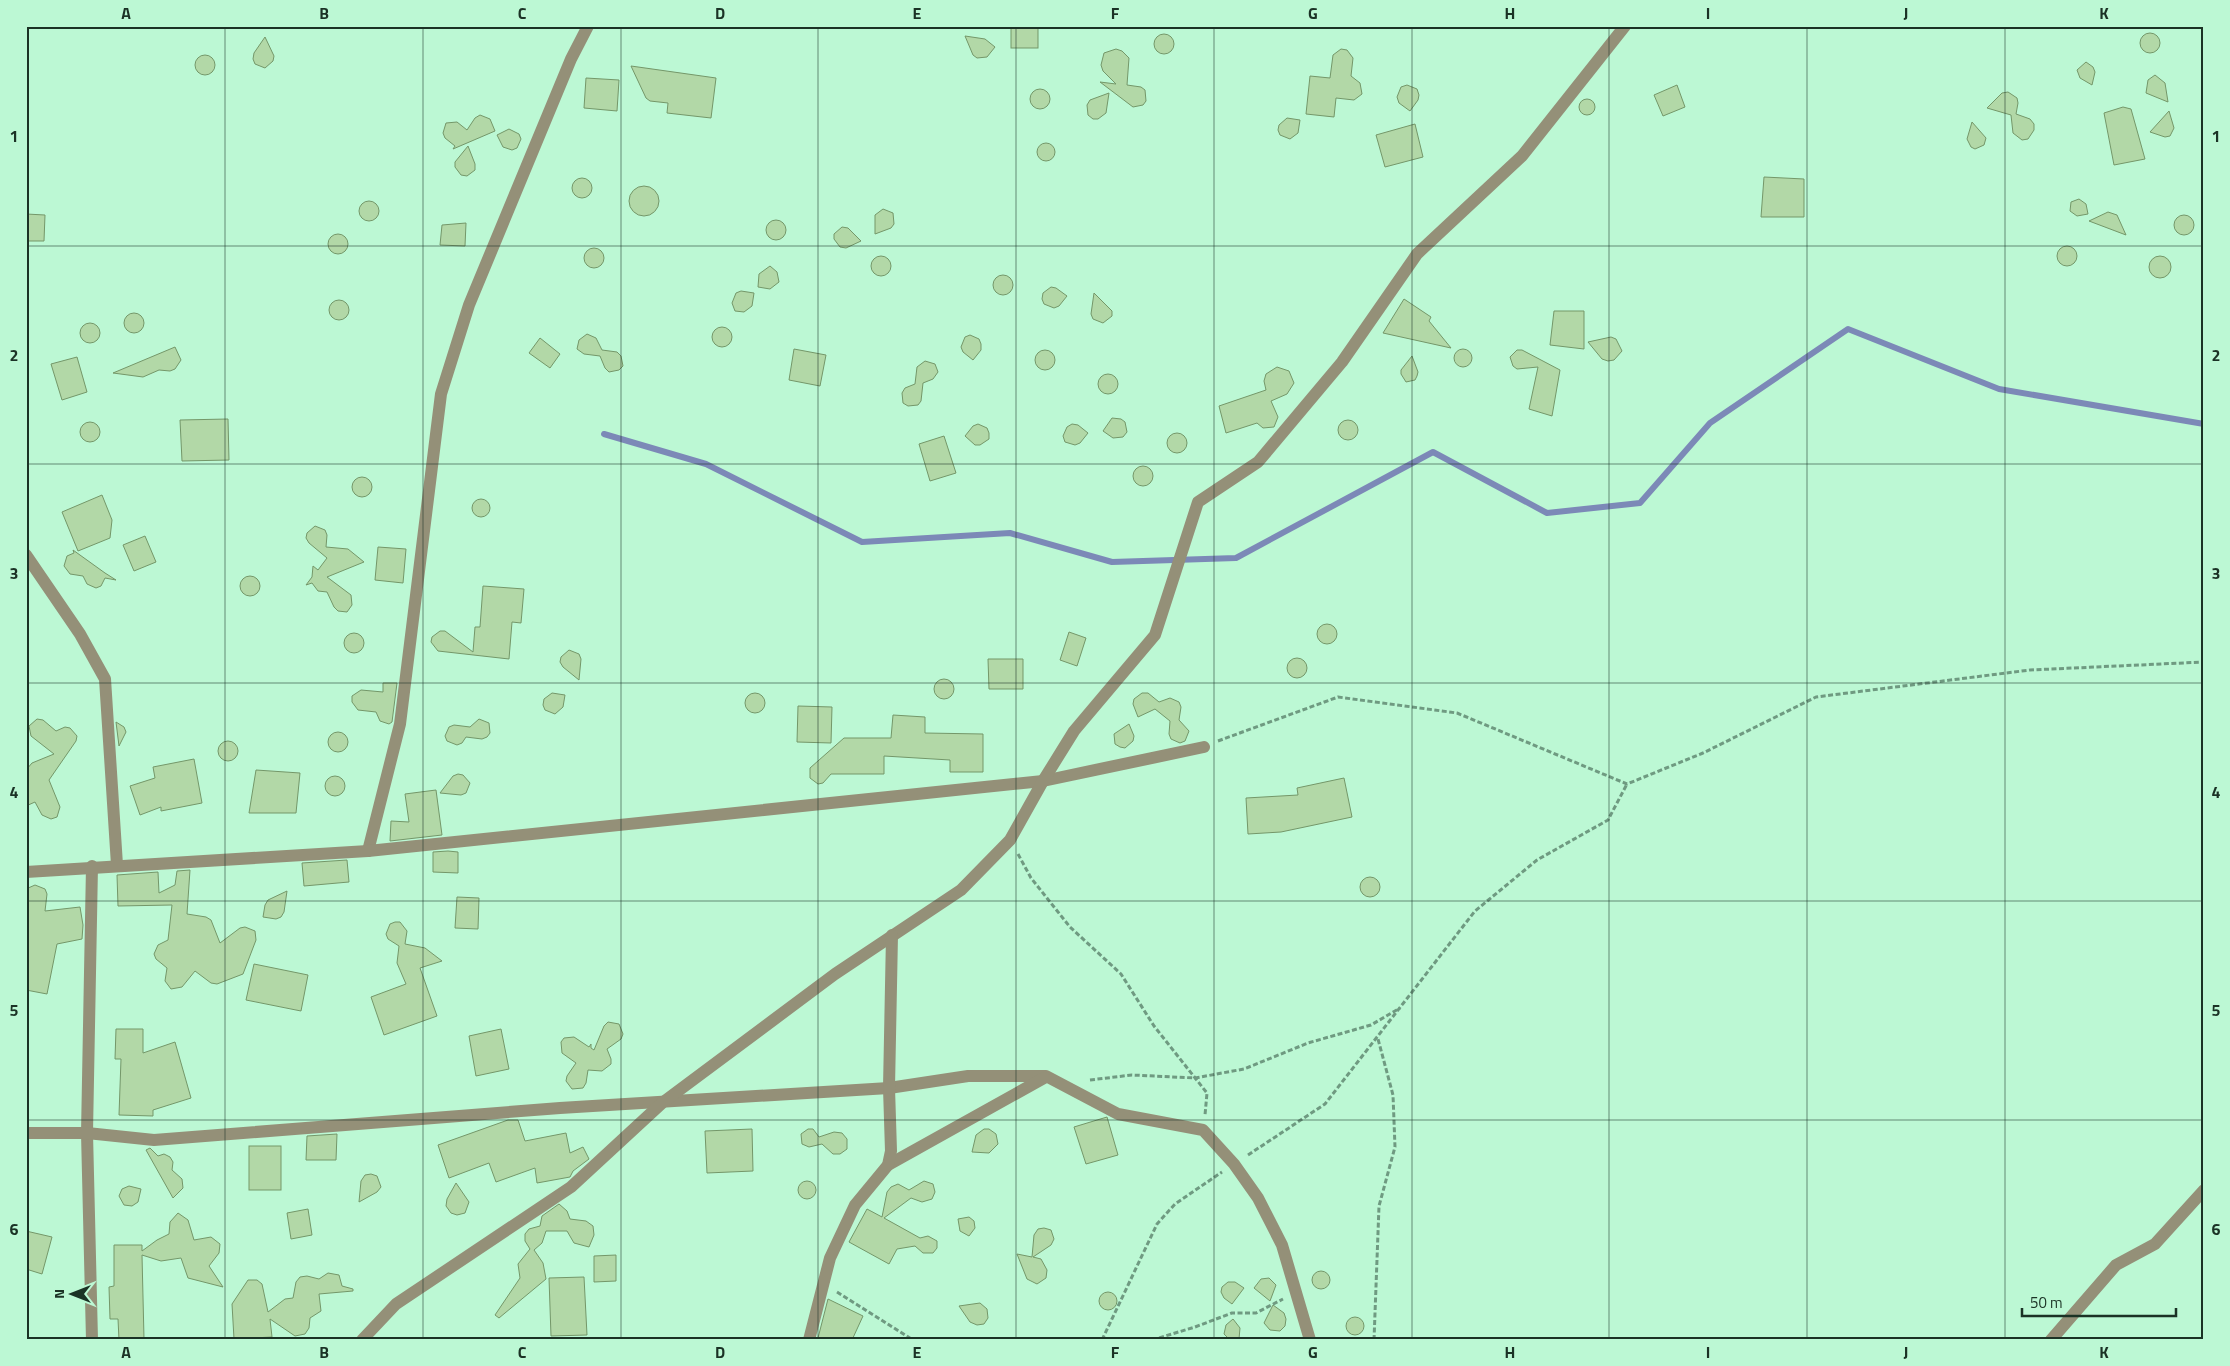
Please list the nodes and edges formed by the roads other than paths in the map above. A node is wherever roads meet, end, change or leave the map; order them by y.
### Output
1 (588, 26) edge
2 (1625, 26) edge
3 (26, 555) edge
4 (1204, 747) road end
5 (1043, 781) junction
6 (368, 851) junction
7 (117, 865) junction
8 (92, 866) junction
9 (26, 872) edge
10 (892, 934) junction
11 (1046, 1076) junction
12 (889, 1088) junction
13 (662, 1103) junction
14 (26, 1133) edge
15 (87, 1133) junction
16 (888, 1165) junction
17 (2204, 1190) edge
18 (92, 1340) edge
19 (362, 1340) edge
20 (809, 1340) edge
21 (1310, 1340) edge
22 (2051, 1340) edge

1 - 6 street
2 - 5 street
3 - 7 street
4 - 5 street
5 - 6 street
5 - 10 street
6 - 7 street
7 - 8 street
8 - 9 street
8 - 15 street
10 - 12 street
10 - 13 street
11 - 12 street
11 - 16 street
11 - 21 street
12 - 13 street
12 - 16 street
13 - 15 street
13 - 19 street
14 - 15 street
15 - 18 street
16 - 20 street
17 - 22 street

